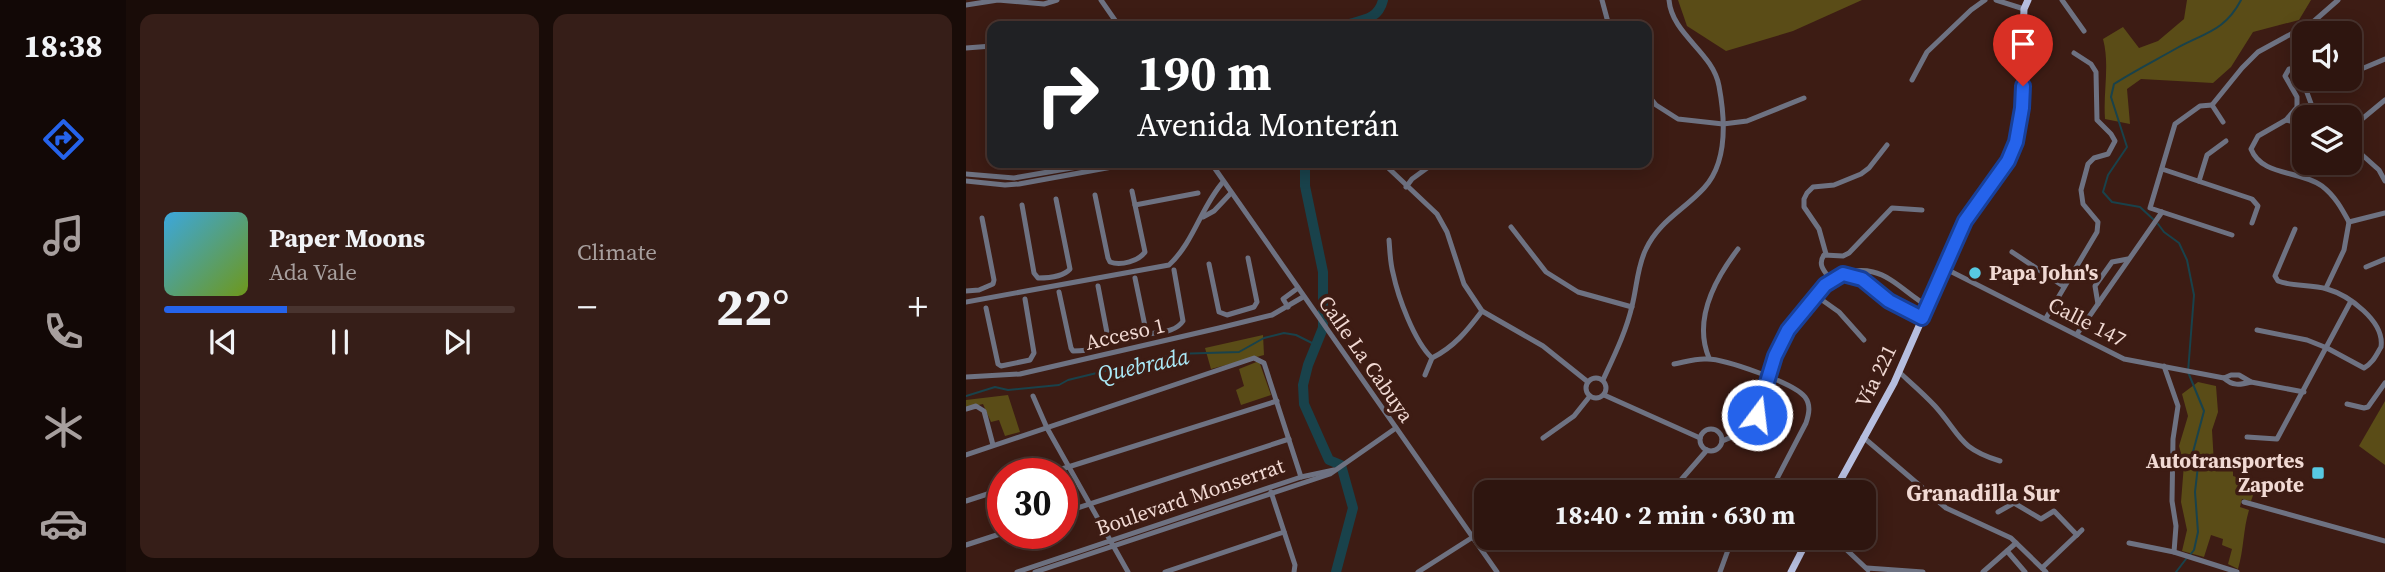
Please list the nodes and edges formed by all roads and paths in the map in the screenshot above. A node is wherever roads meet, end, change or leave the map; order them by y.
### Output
1 (1057, 0) edge
2 (1101, 0) edge
3 (1602, 0) edge
4 (1669, 0) edge
5 (1985, 0) edge
6 (1996, 0) edge
7 (2028, 0) edge
8 (2062, 0) edge
9 (2338, 0) edge
10 (966, 5) edge
11 (2024, 9) junction
12 (1116, 21) edge
13 (1608, 21) edge
14 (2315, 21) edge
15 (2084, 31) dead end
16 (2292, 34) edge
17 (987, 46) edge
18 (966, 48) edge
19 (2074, 53) dead end
20 (2385, 59) edge
21 (2362, 67) edge
22 (1912, 80) dead end
23 (1804, 98) dead end
24 (1652, 100) edge
25 (2385, 100) edge
26 (2212, 105) junction
27 (2297, 105) edge
28 (2311, 105) edge
29 (2292, 112) edge
30 (2362, 119) edge
31 (2286, 120) junction
32 (2223, 122) dead end
33 (2292, 122) edge
34 (1723, 124) junction
35 (2226, 141) dead end
36 (1887, 145) dead end
37 (2362, 155) edge
38 (2385, 165) edge
39 (1082, 168) edge
40 (1090, 168) edge
41 (1213, 168) edge
42 (1388, 168) edge
43 (1427, 168) edge
44 (2162, 169) junction
45 (2379, 170) junction
46 (966, 174) edge
47 (966, 181) edge
48 (2199, 181) junction
49 (2385, 181) edge
50 (1223, 182) junction
51 (1406, 187) junction
52 (1132, 191) dead end
53 (1198, 193) dead end
54 (1231, 193) junction
55 (1095, 195) dead end
56 (1056, 199) dead end
57 (1021, 205) dead end
58 (1135, 205) junction
59 (1922, 210) dead end
60 (2162, 212) junction
61 (2385, 213) edge
62 (1203, 217) junction
63 (982, 218) dead end
64 (2349, 222) junction
65 (2252, 223) dead end
66 (1511, 227) dead end
67 (2295, 229) dead end
68 (2232, 235) dead end
69 (1389, 240) dead end
70 (1738, 249) dead end
71 (2012, 252) dead end
72 (1826, 254) junction
73 (1248, 258) dead end
74 (2128, 259) junction
75 (2385, 259) edge
76 (1130, 261) junction
77 (1209, 264) dead end
78 (2366, 267) dead end
79 (1944, 268) junction
80 (1174, 270) dead end
81 (1843, 274) junction
82 (1134, 276) junction
83 (1053, 277) junction
84 (1831, 279) junction
85 (1888, 279) junction
86 (1098, 286) dead end
87 (2063, 286) junction
88 (1298, 288) junction
89 (2326, 288) junction
90 (1057, 289) junction
91 (979, 290) junction
92 (966, 291) edge
93 (1879, 293) junction
94 (1815, 295) junction
95 (1303, 297) junction
96 (1025, 299) dead end
97 (981, 300) junction
98 (2351, 301) junction
99 (966, 302) edge
100 (2098, 304) junction
101 (1928, 306) junction
102 (1287, 307) junction
103 (1632, 307) junction
104 (986, 308) dead end
105 (1482, 311) junction
106 (1237, 312) junction
107 (1922, 318) junction
108 (2046, 318) junction
109 (1239, 324) junction
110 (2257, 330) dead end
111 (1163, 332) junction
112 (2077, 334) junction
113 (1165, 340) junction
114 (1864, 340) dead end
115 (2328, 348) junction
116 (1092, 349) junction
117 (1094, 357) junction
118 (1432, 358) junction
119 (1709, 358) junction
120 (1018, 364) junction
121 (1674, 364) dead end
122 (2164, 366) junction
123 (1899, 372) junction
124 (1020, 374) junction
125 (1425, 375) dead end
126 (1768, 376) junction
127 (966, 377) edge
128 (1603, 380) junction
129 (1588, 382) junction
130 (2385, 383) edge
131 (2304, 391) junction
132 (1604, 395) junction
133 (1033, 396) dead end
134 (1590, 396) junction
135 (1277, 401) junction
136 (2347, 404) dead end
137 (966, 409) edge
138 (1047, 428) junction
139 (1396, 428) junction
140 (1863, 437) junction
141 (2246, 437) dead end
142 (1543, 438) dead end
143 (1700, 438) junction
144 (1289, 439) junction
145 (1722, 441) junction
146 (993, 445) junction
147 (1707, 450) junction
148 (966, 455) edge
149 (1064, 458) edge
150 (2000, 461) dead end
151 (1078, 464) edge
152 (1334, 470) junction
153 (1301, 477) junction
154 (1681, 480) edge
155 (1776, 480) edge
156 (1840, 480) edge
157 (1078, 483) edge
158 (1270, 490) junction
159 (987, 494) edge
160 (966, 501) edge
161 (2244, 502) dead end
162 (1090, 504) junction
163 (1078, 508) edge
164 (1998, 512) dead end
165 (2082, 530) dead end
166 (1284, 532) junction
167 (2077, 535) junction
168 (1473, 537) junction
169 (987, 538) edge
170 (2385, 541) edge
171 (1112, 543) junction
172 (2016, 543) junction
173 (2129, 543) dead end
174 (966, 545) edge
175 (1728, 550) edge
176 (1802, 550) edge
177 (1847, 550) edge
178 (2007, 551) junction
179 (2174, 552) junction
180 (1990, 565) junction
181 (1495, 570) edge
182 (1868, 570) edge
183 (2044, 570) edge
184 (1017, 572) edge
185 (1035, 572) edge
186 (1128, 572) edge
187 (1165, 572) edge
188 (1294, 572) edge
189 (1418, 572) edge
190 (1485, 572) edge
191 (1720, 572) edge
192 (1791, 572) edge
193 (1923, 572) edge
194 (1983, 572) edge
195 (1996, 572) edge
196 (2025, 572) edge
197 (2237, 572) edge

1 - 10 street
2 - 12 street
3 - 13 street
4 - 34 street
5 - 22 street
6 - 11 street
7 - 11 main road, Vía 221
8 - 15 street
9 - 14 street
11 - 79 main road, Vía 221
16 - 26 street
17 - 18 street
19 - 87 street
20 - 21 street
23 - 34 street
24 - 34 street
25 - 30 street
26 - 32 street
26 - 44 street
27 - 28 street
29 - 31 street
31 - 33 street
31 - 64 street
34 - 103 street
35 - 48 street
36 - 72 street
37 - 45 street
38 - 45 street
39 - 46 street
40 - 47 street
41 - 50 street, Calle La Cabuya
42 - 51 street
43 - 51 street
44 - 48 street
44 - 60 street
45 - 49 street
48 - 65 street
50 - 54 street, Calle La Cabuya
50 - 62 street
51 - 105 street
52 - 58 street
53 - 58 street
54 - 62 street
54 - 88 street, Calle La Cabuya
55 - 76 street
56 - 83 street
57 - 83 street
58 - 76 street
59 - 72 street
60 - 68 street
60 - 74 street
61 - 64 street
62 - 82 street
63 - 91 street
64 - 89 street
66 - 103 street
67 - 89 street
69 - 118 street
70 - 119 street
71 - 87 street
72 - 84 street
73 - 106 street
74 - 100 street
74 - 100 street
75 - 78 street
76 - 82 street
77 - 106 street
79 - 101 main road, Vía 221
79 - 108 street, Calle 147
80 - 111 street
81 - 84 street
81 - 85 street
81 - 93 street
82 - 90 street
82 - 111 street
83 - 90 street
84 - 94 street
85 - 93 street
85 - 101 street
86 - 116 street
87 - 108 street
88 - 95 street, Calle La Cabuya
88 - 102 street
89 - 98 street
90 - 97 street
90 - 116 street
91 - 92 street
91 - 97 street
93 - 107 street
94 - 114 street
94 - 126 street
95 - 102 street, Acceso 1
95 - 139 street, Calle La Cabuya
96 - 120 street
97 - 99 street
98 - 115 street
98 - 115 street
100 - 112 street
101 - 107 main road, Vía 221
102 - 109 street, Acceso 1
103 - 128 street
104 - 120 street
105 - 118 street
105 - 129 street
106 - 109 street
107 - 123 main road, Vía 221
108 - 112 street, Calle 147
109 - 113 street, Acceso 1
110 - 115 street
111 - 113 street
112 - 122 street, Calle 147
113 - 117 street, Acceso 1
115 - 131 street
116 - 117 street
117 - 124 street, Acceso 1
118 - 125 street
119 - 121 street
119 - 126 street
120 - 124 street
122 - 131 street, Calle 147
122 - 179 street
123 - 140 main road, Vía 221
123 - 150 street
124 - 127 street, Acceso 1
126 - 145 street
126 - 155 street
128 - 129 street
128 - 132 street
129 - 134 street
130 - 136 street
131 - 141 street
132 - 134 street
132 - 143 street
133 - 138 street
134 - 142 street
135 - 138 street
135 - 144 street
135 - 151 street
137 - 146 street
138 - 146 street
138 - 149 street
139 - 152 street, Boulevard Monserrat
139 - 168 street, Calle La Cabuya
140 - 156 main road, Vía 221
140 - 172 street
143 - 145 street
143 - 147 street
144 - 153 street
144 - 162 street
145 - 147 street
146 - 148 street
147 - 154 street
152 - 153 street, Boulevard Monserrat
152 - 158 street, Boulevard Monserrat
153 - 158 street, Boulevard Monserrat
157 - 162 street
158 - 166 street
158 - 171 street, Boulevard Monserrat
159 - 160 street
161 - 170 street
162 - 163 street
162 - 171 street
164 - 167 street
165 - 167 street
166 - 187 street
166 - 188 street
167 - 183 street
168 - 181 street, Calle La Cabuya
168 - 189 street
169 - 174 street
171 - 184 street, Boulevard Monserrat
171 - 185 street, Boulevard Monserrat
171 - 186 street
172 - 178 street
172 - 183 street
173 - 179 street
175 - 191 street
176 - 192 main road
177 - 182 street
178 - 180 street
178 - 196 street
179 - 197 street
180 - 194 street
180 - 195 street
181 - 190 street
182 - 193 street

